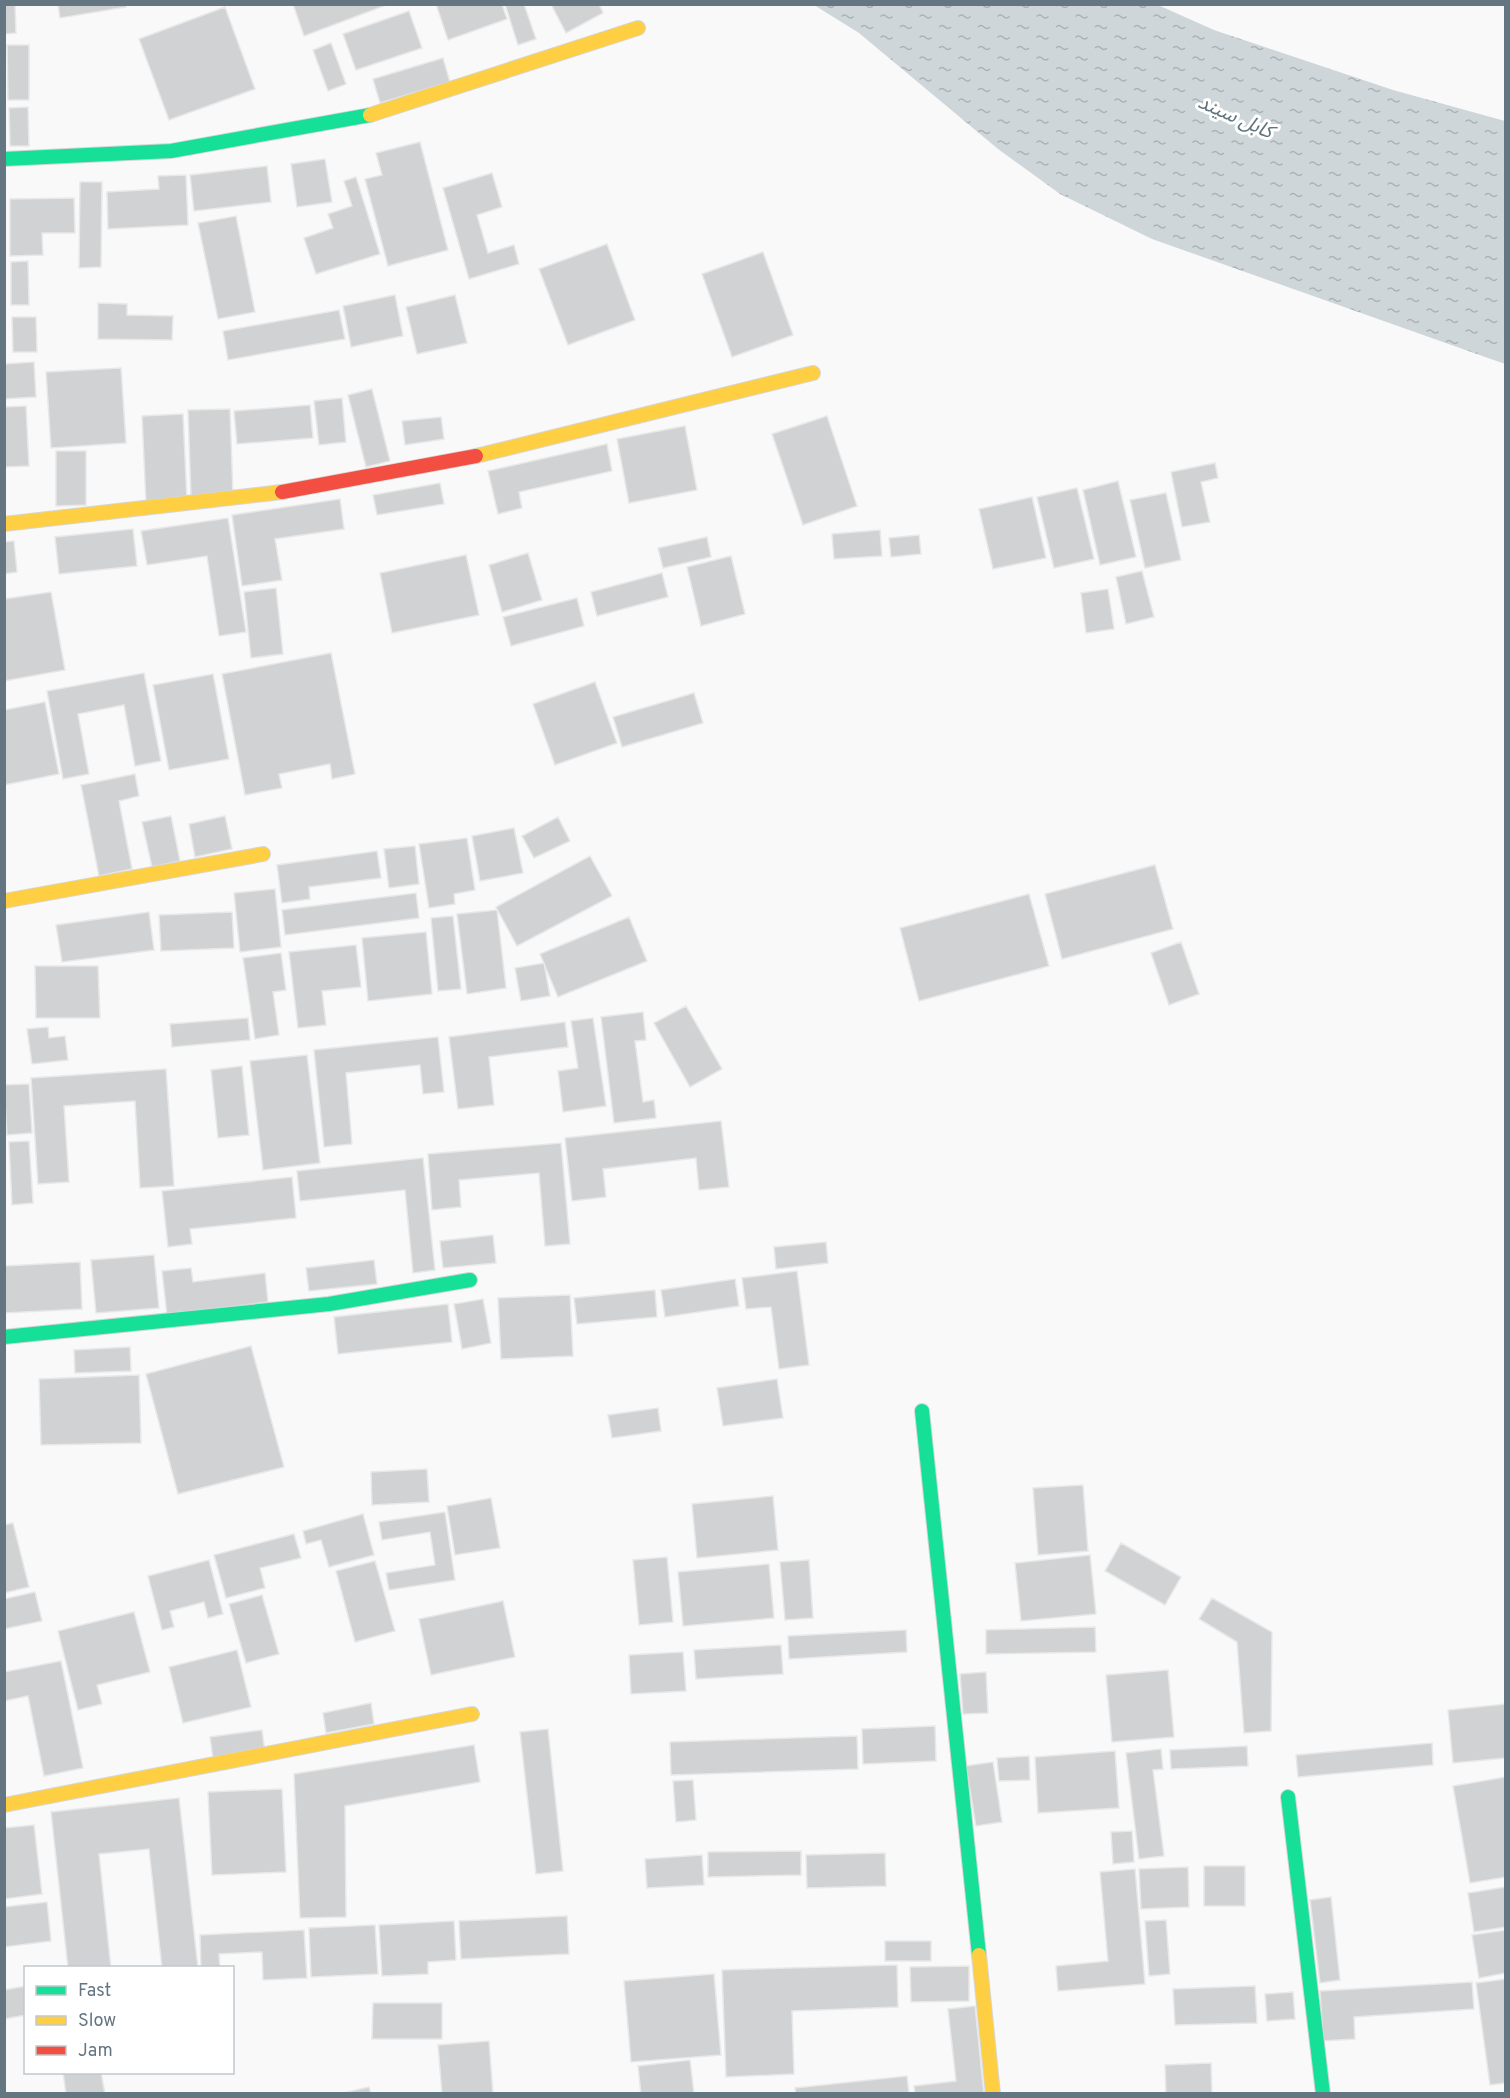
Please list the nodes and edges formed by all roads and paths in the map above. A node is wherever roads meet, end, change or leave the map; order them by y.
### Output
1 (638, 28) dead end
2 (4, 159) edge
3 (813, 373) dead end
4 (4, 524) edge
5 (263, 854) dead end
6 (4, 901) edge
7 (470, 1280) dead end
8 (4, 1337) edge
9 (922, 1411) dead end
10 (472, 1714) dead end
11 (1288, 1797) dead end
12 (4, 1805) edge
13 (993, 2094) edge
14 (1323, 2094) edge

1 - 2 street
3 - 4 street
5 - 6 street
7 - 8 street
9 - 13 street
10 - 12 street
11 - 14 street

